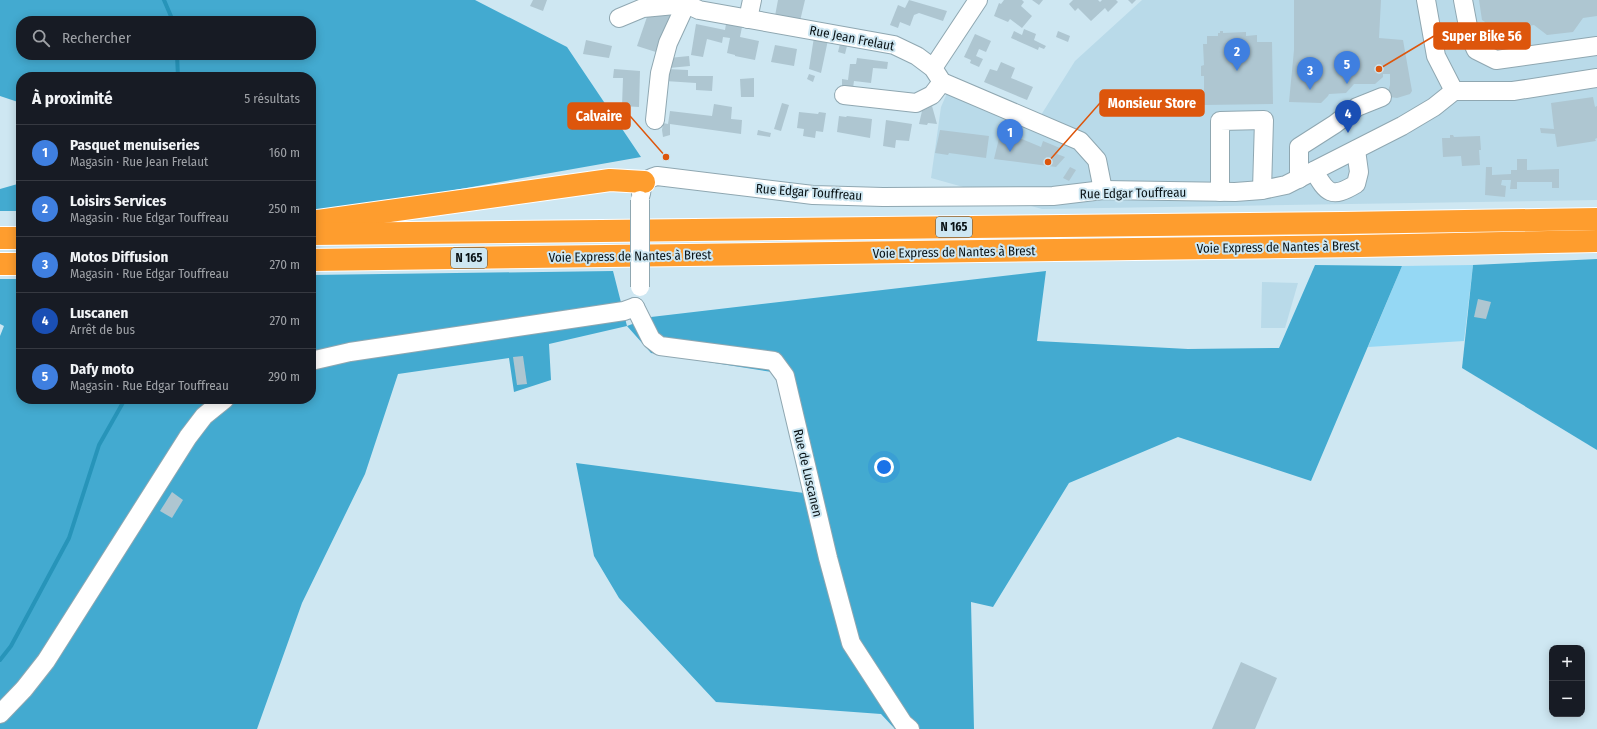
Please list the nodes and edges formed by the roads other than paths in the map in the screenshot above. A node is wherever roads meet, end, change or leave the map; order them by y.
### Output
1 (752, 0) edge
2 (978, 0) edge
3 (1426, 0) edge
4 (1463, 0) edge
5 (685, 2) edge
6 (619, 18) dead end
7 (748, 18) junction
8 (1597, 46) edge
9 (938, 75) junction
10 (1597, 78) edge
11 (1454, 91) junction
12 (844, 95) dead end
13 (1382, 97) dead end
14 (655, 120) dead end
15 (1356, 150) junction
16 (1306, 175) junction
17 (1103, 190) junction
18 (1262, 190) junction
19 (642, 191) junction
20 (1220, 192) junction
21 (1597, 219) edge
22 (316, 221) edge
23 (316, 234) edge
24 (0, 238) edge
25 (16, 238) edge
26 (1597, 241) edge
27 (316, 260) edge
28 (0, 264) edge
29 (16, 264) edge
30 (635, 307) junction
31 (316, 360) edge
32 (218, 404) edge
33 (0, 714) edge
34 (910, 729) edge

1 - 7 street
2 - 9 street
3 - 11 street
4 - 8 street
5 - 6 street, Rue Jean Frelaut
5 - 7 street, Rue Jean Frelaut
5 - 14 street
7 - 9 street, Rue Jean Frelaut
9 - 12 street
9 - 17 street, Rue Jean Frelaut
10 - 11 street
11 - 15 street, Rue Edgar Touffreau
13 - 16 street
15 - 16 street, Rue Edgar Touffreau
15 - 16 street
16 - 18 street, Rue Edgar Touffreau
17 - 19 street, Rue Edgar Touffreau
17 - 20 street, Rue Edgar Touffreau
18 - 20 street, Rue Edgar Touffreau
18 - 20 street
19 - 22 highway
19 - 30 street, bridge
21 - 23 highway, Voie Express de Nantes à Brest / N 165
24 - 25 highway
26 - 27 highway, Voie Express de Nantes à Brest / N 165
28 - 29 highway
30 - 31 street
30 - 34 street, Rue de Luscanen
32 - 33 street

